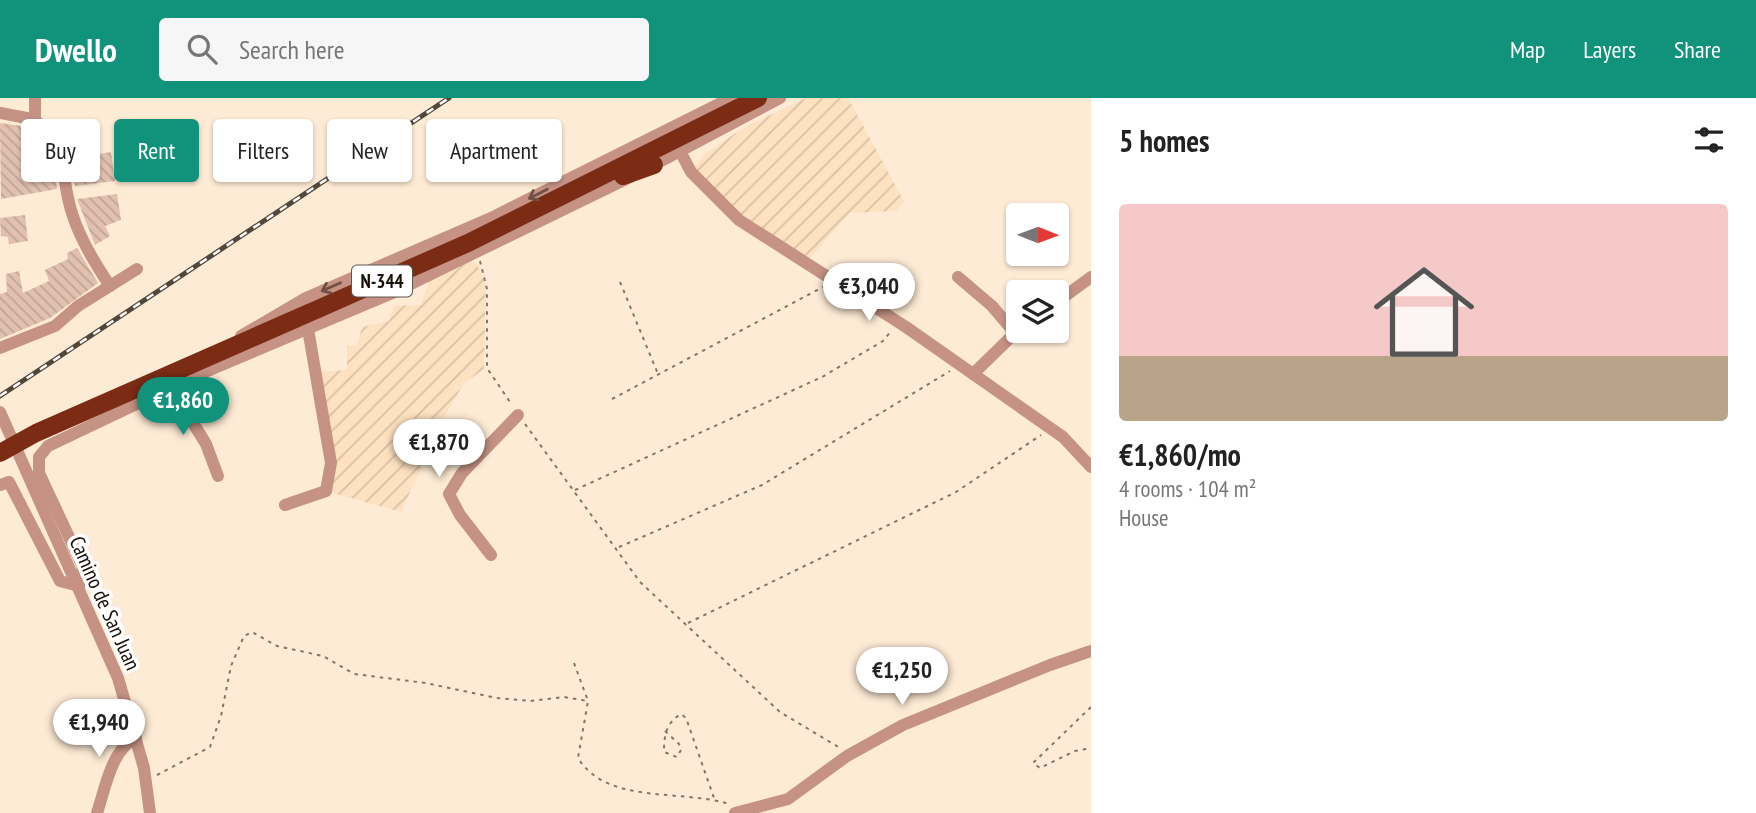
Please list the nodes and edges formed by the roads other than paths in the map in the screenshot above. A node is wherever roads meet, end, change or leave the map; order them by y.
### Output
1 (35, 98) edge
2 (698, 98) edge
3 (731, 98) edge
4 (758, 98) edge
5 (780, 98) edge
6 (703, 112) junction
7 (0, 113) edge
8 (30, 119) edge
9 (35, 119) edge
10 (681, 153) junction
11 (654, 165) junction
12 (602, 175) junction
13 (65, 182) edge
14 (137, 269) dead end
15 (958, 277) dead end
16 (1091, 277) edge
17 (110, 286) junction
18 (1069, 293) edge
19 (1006, 320) edge
20 (308, 329) junction
21 (1006, 342) edge
22 (0, 348) edge
23 (216, 354) junction
24 (973, 374) junction
25 (171, 387) junction
26 (519, 415) road end
27 (1, 416) edge
28 (8, 454) edge
29 (1091, 467) edge
30 (218, 476) dead end
31 (0, 485) edge
32 (285, 505) dead end
33 (491, 555) dead end
34 (79, 586) junction
35 (1091, 651) edge
36 (136, 738) junction
37 (733, 809) edge
38 (97, 813) edge
39 (150, 813) edge

1 - 9 street
2 - 6 street
3 - 6 street
4 - 12 highway, N-344
5 - 10 street
6 -> 23 street
7 - 8 street
10 - 11 street
10 - 24 street
11 - 12 highway
11 - 20 street
12 - 23 highway, N-344
13 - 17 street
14 - 17 street
15 - 19 street
16 - 18 street
17 - 22 street
20 - 25 street
20 - 32 street
21 - 24 street
23 - 28 highway, N-344
24 - 29 street
25 - 30 street
25 - 34 street
26 - 33 street
27 - 28 street, Camino de San Juan
28 - 34 street, Camino de San Juan
31 - 34 street
34 - 36 street, Camino de San Juan
35 - 37 street
36 - 38 street
36 - 39 street, Camino de San Juan

